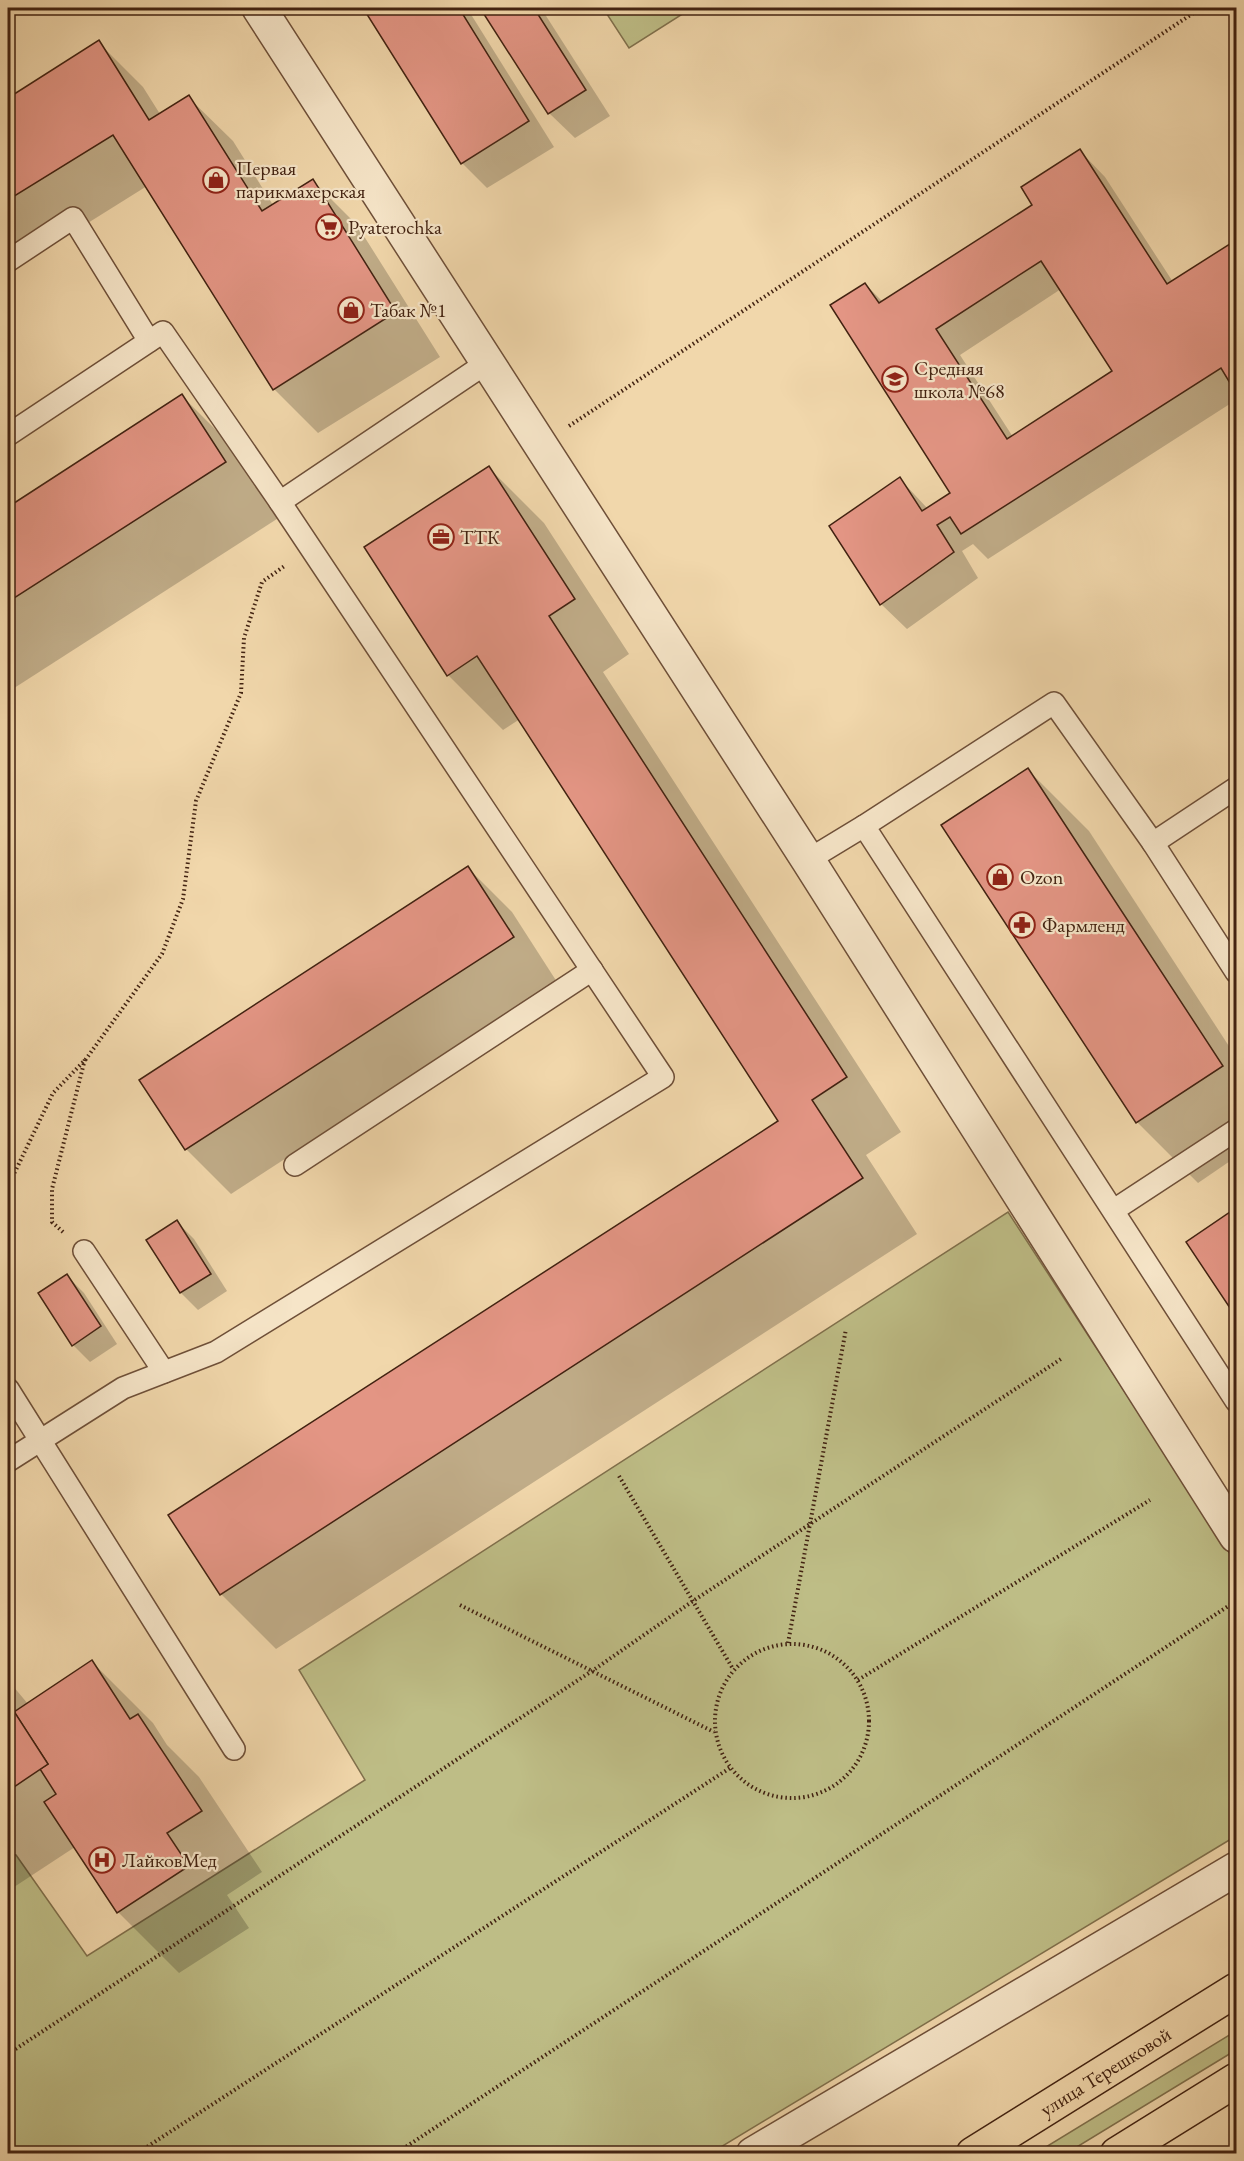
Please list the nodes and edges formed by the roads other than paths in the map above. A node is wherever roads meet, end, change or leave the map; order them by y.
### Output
1 (260, 8) edge
2 (8, 261) edge
3 (149, 341) junction
4 (488, 362) junction
5 (8, 435) edge
6 (280, 502) junction
7 (1235, 792) edge
8 (864, 826) junction
9 (1153, 843) junction
10 (808, 860) junction
11 (591, 970) junction
12 (1236, 972) edge
13 (1236, 1130) edge
14 (295, 1166) dead end
15 (1114, 1210) junction
16 (84, 1251) road end
17 (164, 1372) junction
18 (8, 1389) edge
19 (1236, 1401) edge
20 (39, 1441) junction
21 (8, 1461) edge
22 (1236, 1536) edge
23 (234, 1749) dead end
24 (1236, 1869) edge
25 (1236, 1989) edge
26 (1236, 2080) edge
27 (753, 2154) edge
28 (973, 2154) edge
29 (1117, 2154) edge

1 - 4 street
2 - 3 lane
3 - 5 lane
3 - 6 lane
4 - 6 lane
4 - 10 street
6 - 11 lane
7 - 9 lane
8 - 9 lane
8 - 10 lane
8 - 15 lane
9 - 12 lane
10 - 22 street
11 - 14 lane
11 - 17 lane
13 - 15 lane
15 - 19 lane
16 - 17 lane
17 - 20 lane
18 - 20 lane
20 - 21 lane
20 - 23 lane
24 - 27 street
25 - 28 main road, улица Терешковой
26 - 29 main road

